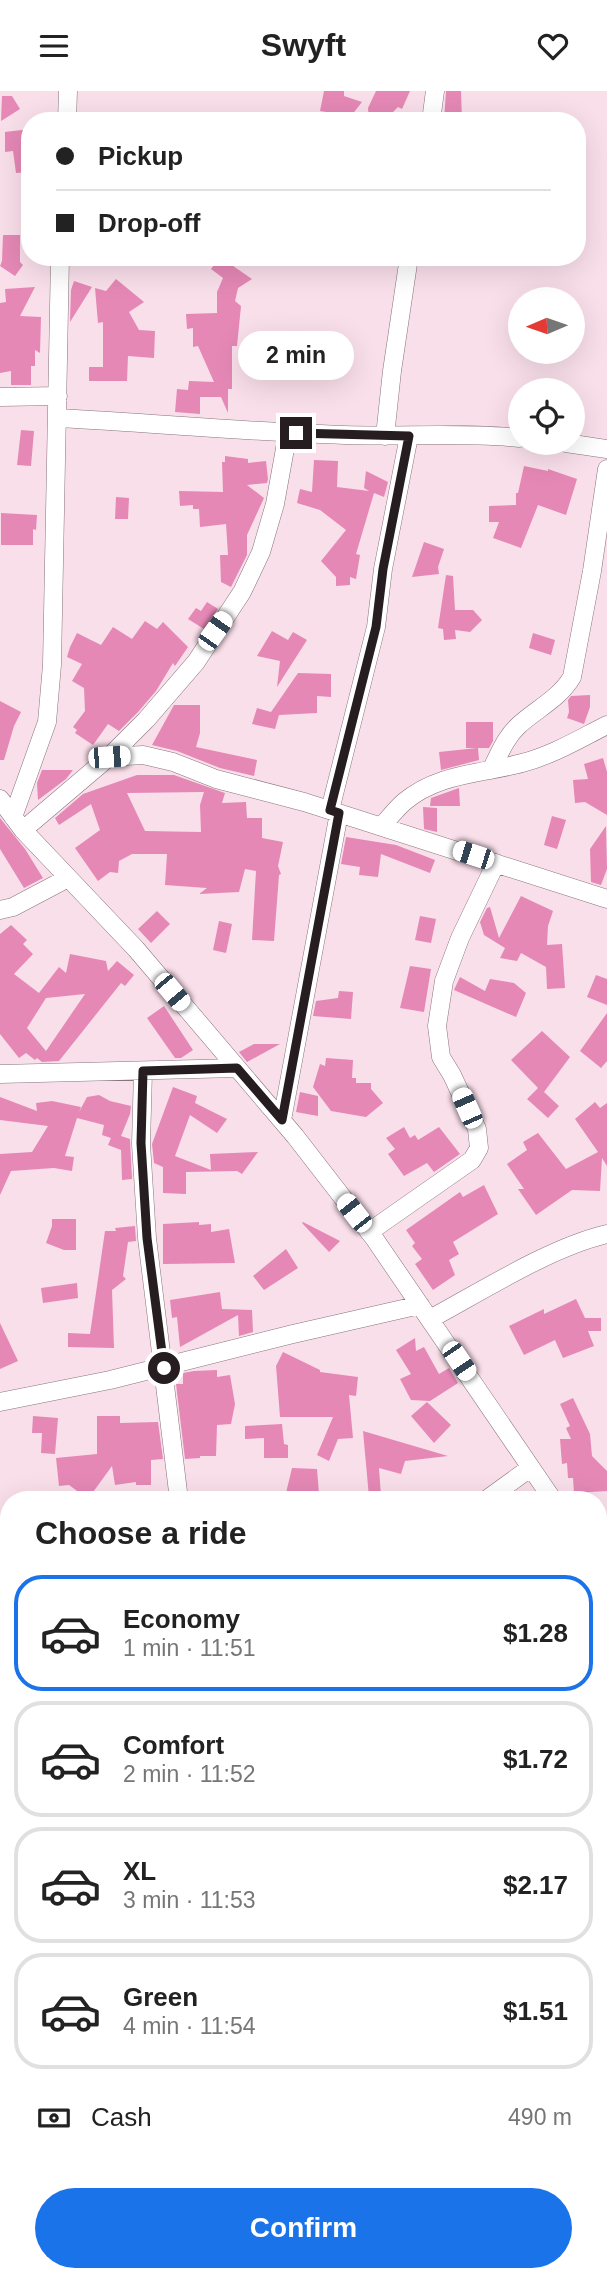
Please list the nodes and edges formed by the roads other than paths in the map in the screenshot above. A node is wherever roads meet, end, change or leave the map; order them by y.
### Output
1 (68, 91) edge
2 (435, 91) edge
3 (67, 112) edge
4 (432, 112) edge
5 (60, 266) edge
6 (408, 266) edge
7 (58, 396) junction
8 (0, 397) edge
9 (58, 418) junction
10 (288, 432) junction
11 (385, 436) junction
12 (409, 436) junction
13 (508, 437) edge
14 (585, 446) edge
15 (607, 449) edge
16 (607, 469) edge
17 (607, 725) edge
18 (109, 757) junction
19 (491, 770) junction
20 (0, 799) edge
21 (334, 811) junction
22 (18, 824) junction
23 (382, 826) junction
24 (496, 863) junction
25 (68, 878) junction
26 (607, 899) edge
27 (0, 910) edge
28 (237, 1068) junction
29 (143, 1071) junction
30 (0, 1074) edge
31 (282, 1120) junction
32 (369, 1232) junction
33 (607, 1234) edge
34 (425, 1312) junction
35 (164, 1368) junction
36 (0, 1402) edge
37 (530, 1468) junction
38 (177, 1491) edge
39 (498, 1491) edge
40 (547, 1491) edge

1 - 3 street
2 - 4 street
5 - 7 street
6 - 11 street
7 - 8 street
7 - 9 street
9 - 10 street
9 - 22 street
10 - 11 street
10 - 18 street
11 - 12 street
12 - 13 street
12 - 21 street
14 - 15 street
16 - 19 street
17 - 19 street
18 - 21 street
18 - 22 street
19 - 23 street
20 - 22 street
21 - 23 street
21 - 31 street
22 - 25 street
23 - 24 street
24 - 26 street
24 - 32 street
25 - 27 street
25 - 28 street
28 - 29 street
28 - 31 street
29 - 30 street
29 - 35 street
31 - 32 street
32 - 34 street
33 - 34 street
34 - 35 street
34 - 37 street
35 - 36 street
35 - 38 street
37 - 39 street
37 - 40 street

